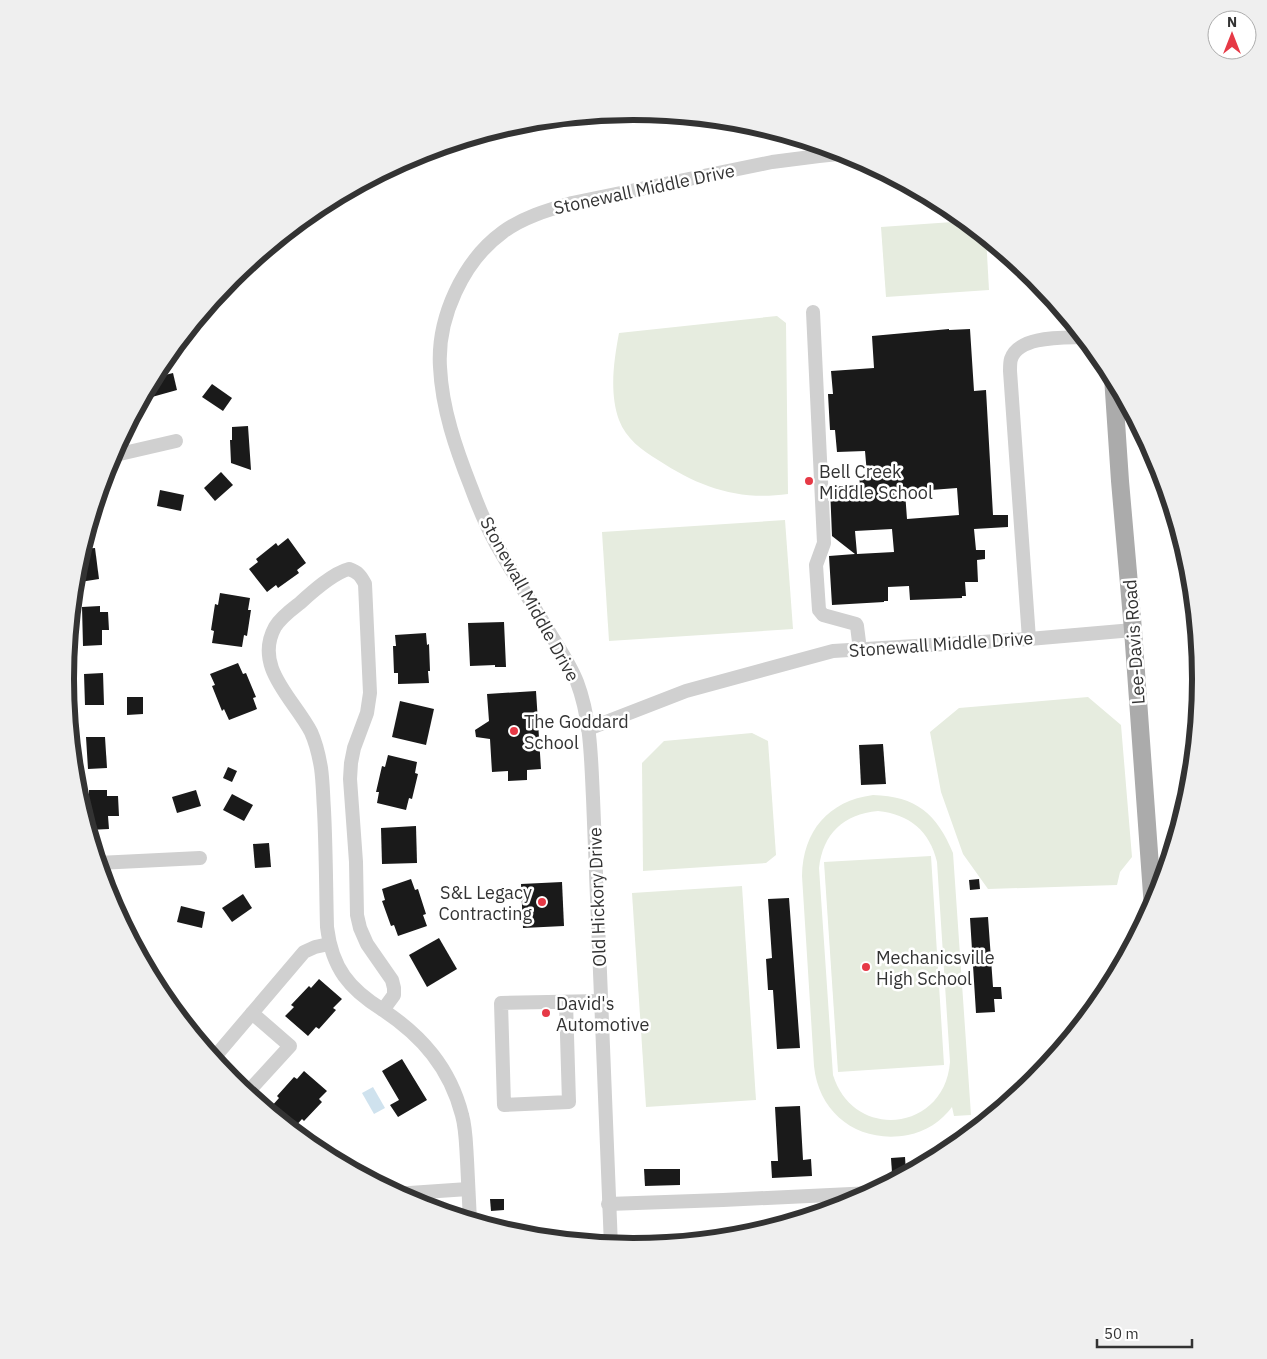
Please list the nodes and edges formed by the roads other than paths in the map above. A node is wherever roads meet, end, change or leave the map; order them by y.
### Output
1 (830, 155) edge
2 (813, 312) dead end
3 (1077, 337) edge
4 (1114, 394) edge
5 (176, 441) dead end
6 (121, 454) edge
7 (1133, 630) junction
8 (1029, 639) junction
9 (860, 650) junction
10 (588, 729) junction
11 (200, 858) dead end
12 (104, 863) edge
13 (1158, 873) edge
14 (329, 944) junction
15 (601, 1001) junction
16 (566, 1002) junction
17 (383, 1010) junction
18 (252, 1013) junction
19 (218, 1054) edge
20 (252, 1088) edge
21 (468, 1189) junction
22 (410, 1193) edge
23 (855, 1194) edge
24 (608, 1204) junction
25 (470, 1214) edge
26 (610, 1238) edge

1 - 10 street, Stonewall Middle Drive
2 - 9 street
3 - 8 street
4 - 7 main road, Lee-Davis Road
5 - 6 street
7 - 8 street, Stonewall Middle Drive
7 - 13 main road, Lee-Davis Road
8 - 9 street, Stonewall Middle Drive
9 - 10 street, Stonewall Middle Drive
10 - 15 street, Old Hickory Drive
11 - 12 street
14 - 17 street
14 - 17 street
14 - 18 street
15 - 16 street
15 - 24 street, Old Hickory Drive
16 - 16 street
17 - 21 street
18 - 19 street
18 - 20 street
21 - 22 street
21 - 25 street
23 - 24 street
24 - 26 street, Old Hickory Drive

